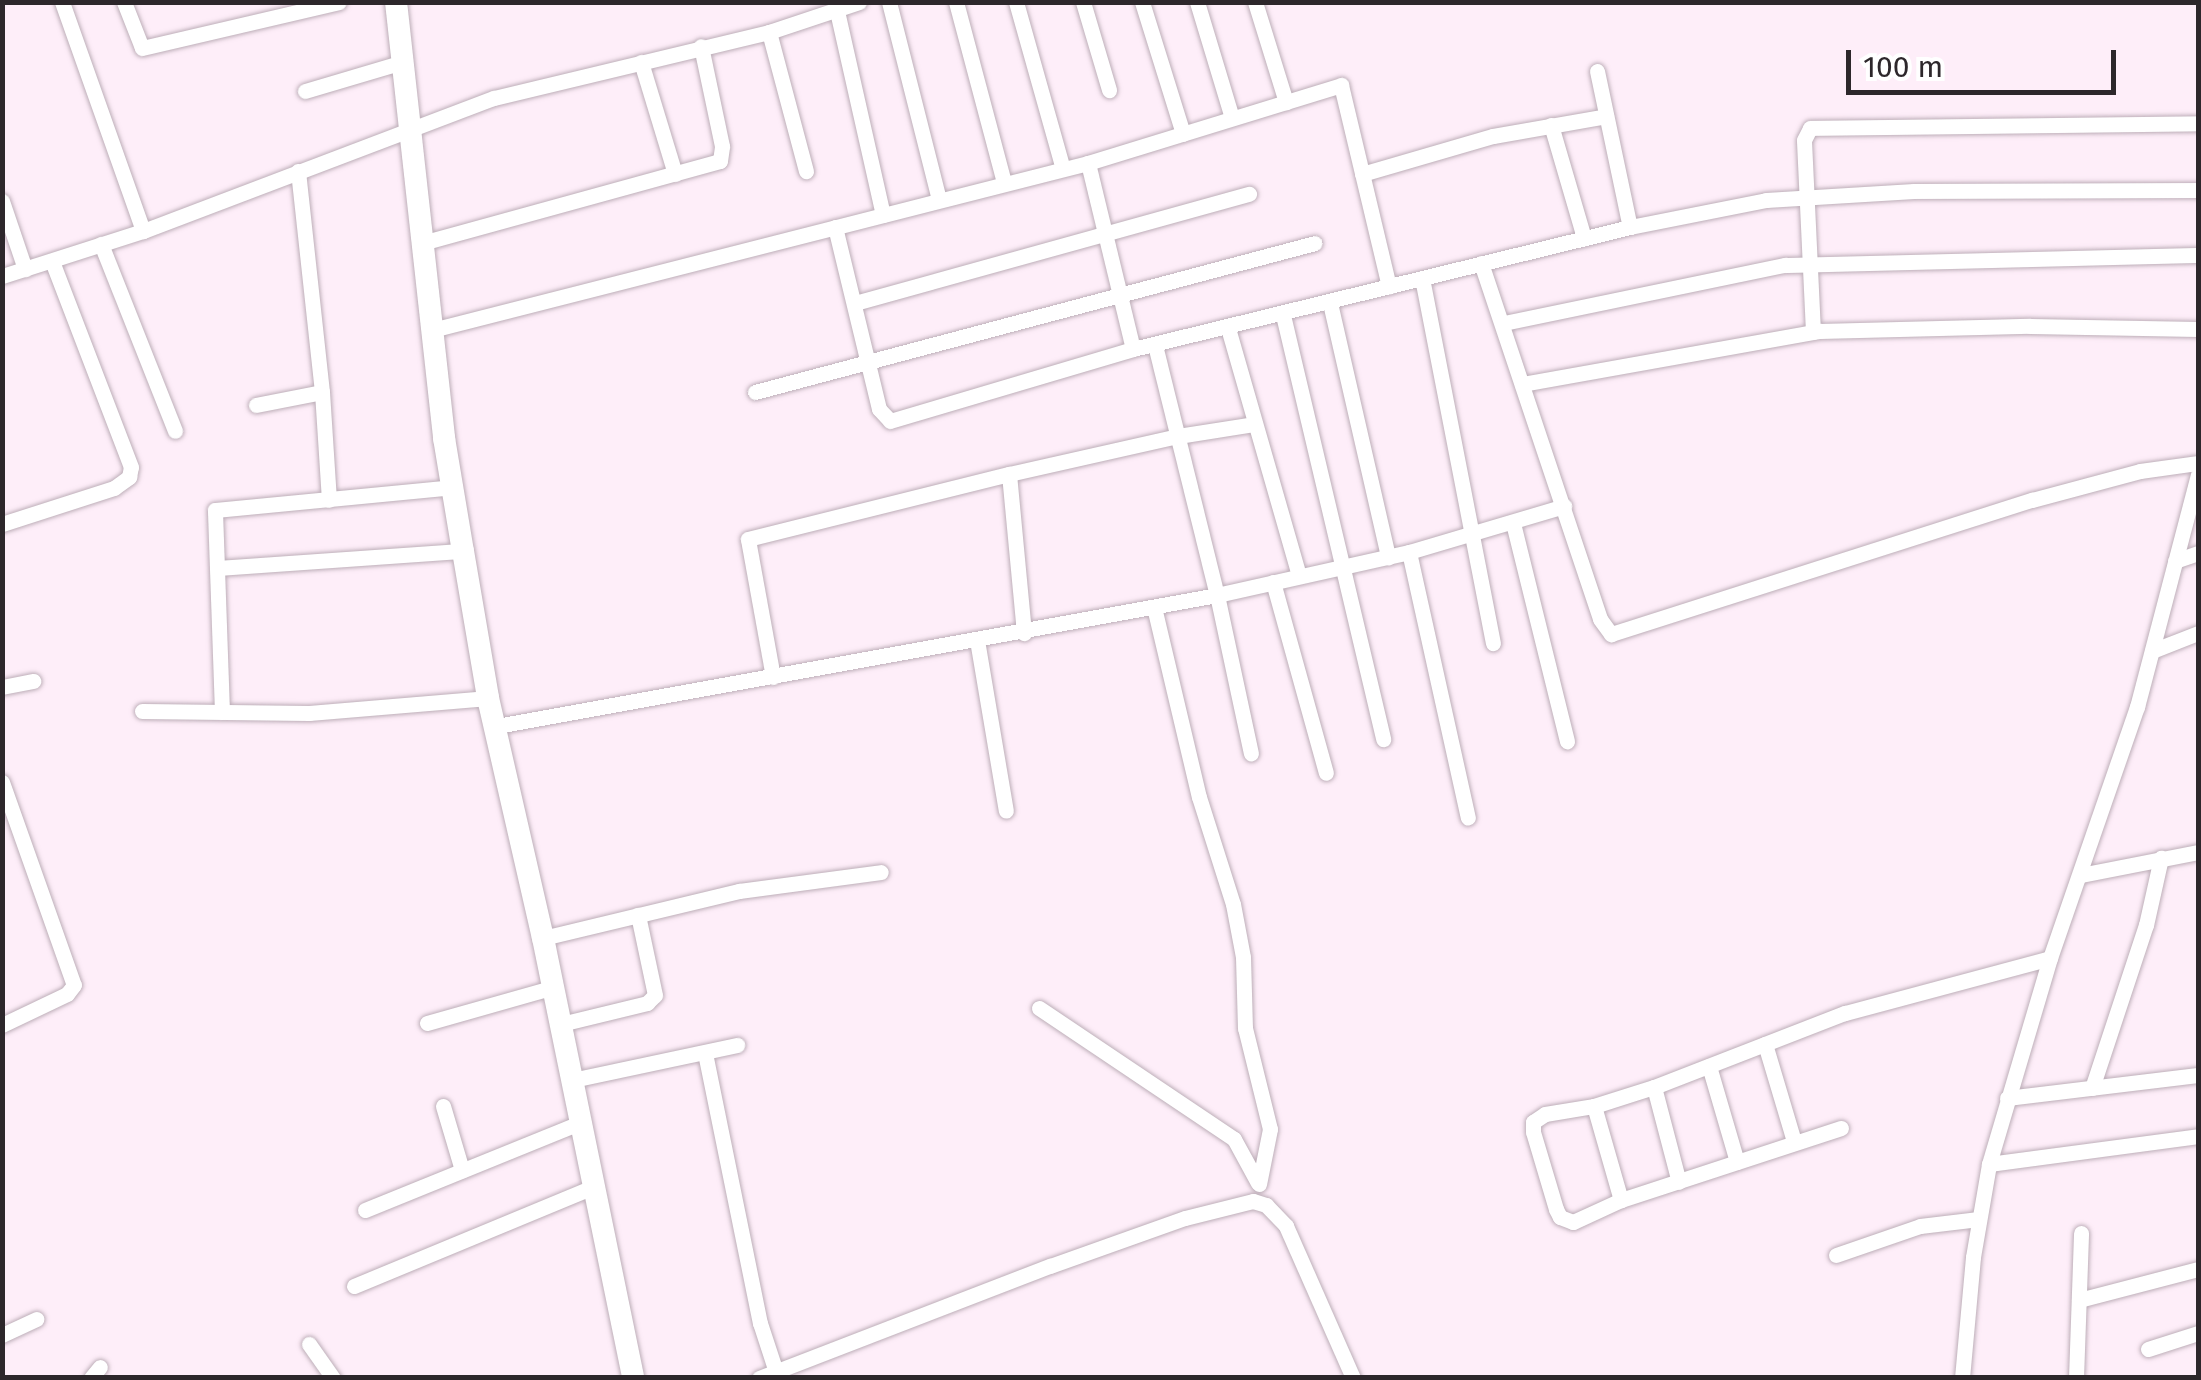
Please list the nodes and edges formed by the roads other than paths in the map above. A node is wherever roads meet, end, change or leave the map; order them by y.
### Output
1 (62, 2) edge
2 (124, 2) edge
3 (339, 2) edge
4 (396, 2) edge
5 (859, 2) edge
6 (889, 2) edge
7 (956, 2) edge
8 (1016, 2) edge
9 (1083, 2) edge
10 (1142, 2) edge
11 (1197, 2) edge
12 (1255, 2) edge
13 (837, 11) junction
14 (769, 32) junction
15 (701, 46) junction
16 (402, 62) junction
17 (641, 62) junction
18 (1597, 71) dead end
19 (1109, 90) dead end
20 (305, 92) dead end
21 (1286, 102) junction
22 (1606, 116) junction
23 (1232, 118) junction
24 (2198, 123) edge
25 (1551, 125) junction
26 (409, 128) junction
27 (1183, 134) junction
28 (1088, 163) junction
29 (1062, 169) junction
30 (298, 171) junction
31 (806, 171) dead end
32 (675, 174) junction
33 (1362, 174) junction
34 (1004, 183) junction
35 (2198, 190) edge
36 (1249, 194) dead end
37 (1807, 195) junction
38 (939, 200) junction
39 (2, 201) edge
40 (883, 215) junction
41 (1630, 227) junction
42 (834, 228) junction
43 (143, 231) junction
44 (1104, 234) junction
45 (1584, 238) junction
46 (1316, 242) dead end
47 (422, 243) junction
48 (101, 244) junction
49 (2198, 255) edge
50 (52, 260) junction
51 (1481, 263) junction
52 (1811, 263) junction
53 (25, 269) junction
54 (2, 276) edge
55 (1422, 278) junction
56 (1389, 286) junction
57 (1120, 297) junction
58 (856, 302) junction
59 (1330, 303) junction
60 (1283, 316) junction
61 (1504, 323) junction
62 (1228, 328) junction
63 (2198, 328) edge
64 (432, 330) junction
65 (1813, 332) junction
66 (1154, 344) junction
67 (1133, 350) junction
68 (869, 365) junction
69 (1522, 384) junction
70 (322, 392) junction
71 (756, 392) dead end
72 (256, 406) dead end
73 (1255, 424) junction
74 (176, 431) dead end
75 (1178, 436) junction
76 (2198, 463) edge
77 (1010, 474) junction
78 (2198, 475) edge
79 (452, 487) junction
80 (328, 500) junction
81 (1564, 506) junction
82 (1513, 523) junction
83 (2, 524) edge
84 (1471, 535) junction
85 (463, 551) junction
86 (1410, 552) junction
87 (2198, 553) edge
88 (1388, 556) junction
89 (2175, 561) junction
90 (1339, 567) junction
91 (218, 568) junction
92 (1299, 576) junction
93 (1273, 582) junction
94 (1217, 594) junction
95 (1154, 607) junction
96 (1024, 633) junction
97 (2198, 634) edge
98 (977, 640) junction
99 (1492, 643) dead end
100 (2152, 651) junction
101 (773, 677) junction
102 (34, 681) dead end
103 (2, 688) edge
104 (488, 698) junction
105 (142, 711) dead end
106 (222, 712) junction
107 (497, 726) junction
108 (1383, 739) dead end
109 (1567, 741) dead end
110 (1251, 753) dead end
111 (1326, 774) dead end
112 (2, 782) edge
113 (1006, 812) dead end
114 (1468, 818) dead end
115 (2198, 852) edge
116 (2162, 858) junction
117 (880, 872) dead end
118 (2081, 875) junction
119 (638, 914) junction
120 (544, 938) junction
121 (2050, 958) junction
122 (551, 988) junction
123 (1040, 1008) dead end
124 (427, 1023) dead end
125 (561, 1024) junction
126 (2, 1025) edge
127 (737, 1044) dead end
128 (1764, 1044) junction
129 (705, 1053) junction
130 (1709, 1066) junction
131 (2198, 1075) edge
132 (572, 1080) junction
133 (1654, 1087) junction
134 (2092, 1088) junction
135 (2008, 1098) junction
136 (442, 1106) dead end
137 (1594, 1106) junction
138 (579, 1123) junction
139 (1841, 1128) dead end
140 (2198, 1136) edge
141 (1794, 1141) junction
142 (1737, 1162) junction
143 (1989, 1164) junction
144 (462, 1170) junction
145 (1679, 1182) junction
146 (1258, 1184) junction
147 (591, 1188) junction
148 (1621, 1200) junction
149 (1266, 1205) junction
150 (365, 1210) dead end
151 (1980, 1219) junction
152 (2081, 1233) dead end
153 (1836, 1255) dead end
154 (2198, 1269) edge
155 (354, 1286) dead end
156 (2079, 1300) junction
157 (36, 1319) dead end
158 (2198, 1333) edge
159 (2, 1335) edge
160 (309, 1344) dead end
161 (2148, 1349) dead end
162 (776, 1372) junction
163 (333, 1378) edge
164 (633, 1378) edge
165 (759, 1378) edge
166 (1353, 1378) edge
167 (1962, 1378) edge
168 (2076, 1378) edge

1 - 43 street
2 - 3 street
4 - 16 street
5 - 13 street
6 - 38 street
7 - 34 street
8 - 29 street
9 - 19 street
10 - 27 street
11 - 23 street
12 - 21 street
13 - 14 street
13 - 40 street
14 - 15 street
14 - 31 street
15 - 17 street
15 - 32 street
16 - 20 street
16 - 26 street
17 - 26 street
17 - 32 street
18 - 22 street
21 - 23 street
21 - 33 street
22 - 25 street
22 - 41 street
23 - 27 street
24 - 37 street
25 - 33 street
25 - 45 street
26 - 30 street
26 - 47 street
27 - 28 street
28 - 29 street
28 - 44 street
29 - 34 street
30 - 43 street
30 - 70 street
32 - 47 street
33 - 56 street
34 - 38 street
35 - 37 street
36 - 44 street
37 - 41 street
37 - 52 street
38 - 40 street
39 - 53 street
40 - 42 street
41 - 45 street
42 - 58 street
42 - 64 street
43 - 48 street
44 - 57 street
44 - 58 street
45 - 51 street
46 - 57 street
47 - 64 street
48 - 50 street
48 - 74 street
49 - 52 street
50 - 53 street
50 - 83 street
51 - 55 street
51 - 61 street
52 - 61 street
52 - 65 street
53 - 54 street
55 - 56 street
55 - 84 street
56 - 59 street
57 - 67 street
57 - 68 street
58 - 68 street
59 - 60 street
59 - 88 street
60 - 62 street
60 - 90 street
61 - 69 street
62 - 66 street
62 - 73 street
63 - 65 street
64 - 79 street
65 - 69 street
66 - 67 street
66 - 75 street
67 - 68 street
68 - 71 street
69 - 81 street
70 - 72 street
70 - 80 street
73 - 75 street
73 - 92 street
75 - 77 street
75 - 94 street
76 - 81 street
77 - 96 street
77 - 101 street
78 - 89 street
79 - 80 street
79 - 85 street
80 - 91 street
81 - 82 street
82 - 84 street
82 - 109 street
84 - 86 street
84 - 99 street
85 - 91 street
85 - 104 street
86 - 88 street
86 - 114 street
87 - 89 street
88 - 90 street
89 - 100 street
90 - 92 street
90 - 108 street
91 - 106 street
92 - 93 street
93 - 94 street
93 - 111 street
94 - 95 street
94 - 110 street
95 - 96 street
95 - 146 street
96 - 98 street
97 - 100 street
98 - 101 street
98 - 113 street
100 - 118 street
101 - 107 street
102 - 103 street
104 - 106 street
104 - 107 street
105 - 106 street
107 - 120 street
112 - 126 street
115 - 116 street
116 - 118 street
116 - 134 street
117 - 119 street
118 - 121 street
119 - 120 street
119 - 125 street
120 - 122 street
121 - 128 street
121 - 135 street
122 - 124 street
122 - 125 street
123 - 146 street
125 - 132 street
127 - 129 street
128 - 130 street
128 - 141 street
129 - 132 street
129 - 162 street
130 - 133 street
130 - 142 street
131 - 134 street
132 - 138 street
133 - 137 street
133 - 145 street
134 - 135 street
135 - 143 street
136 - 144 street
137 - 148 street
137 - 148 street
138 - 144 street
138 - 147 street
139 - 141 street
140 - 143 street
141 - 142 street
142 - 145 street
143 - 151 street
144 - 150 street
145 - 148 street
146 - 149 street
147 - 155 street
147 - 164 street
149 - 162 street
149 - 166 street
151 - 153 street
151 - 167 street
152 - 156 street
154 - 156 street
156 - 168 street
157 - 159 street
158 - 161 street
160 - 163 street
162 - 165 street

